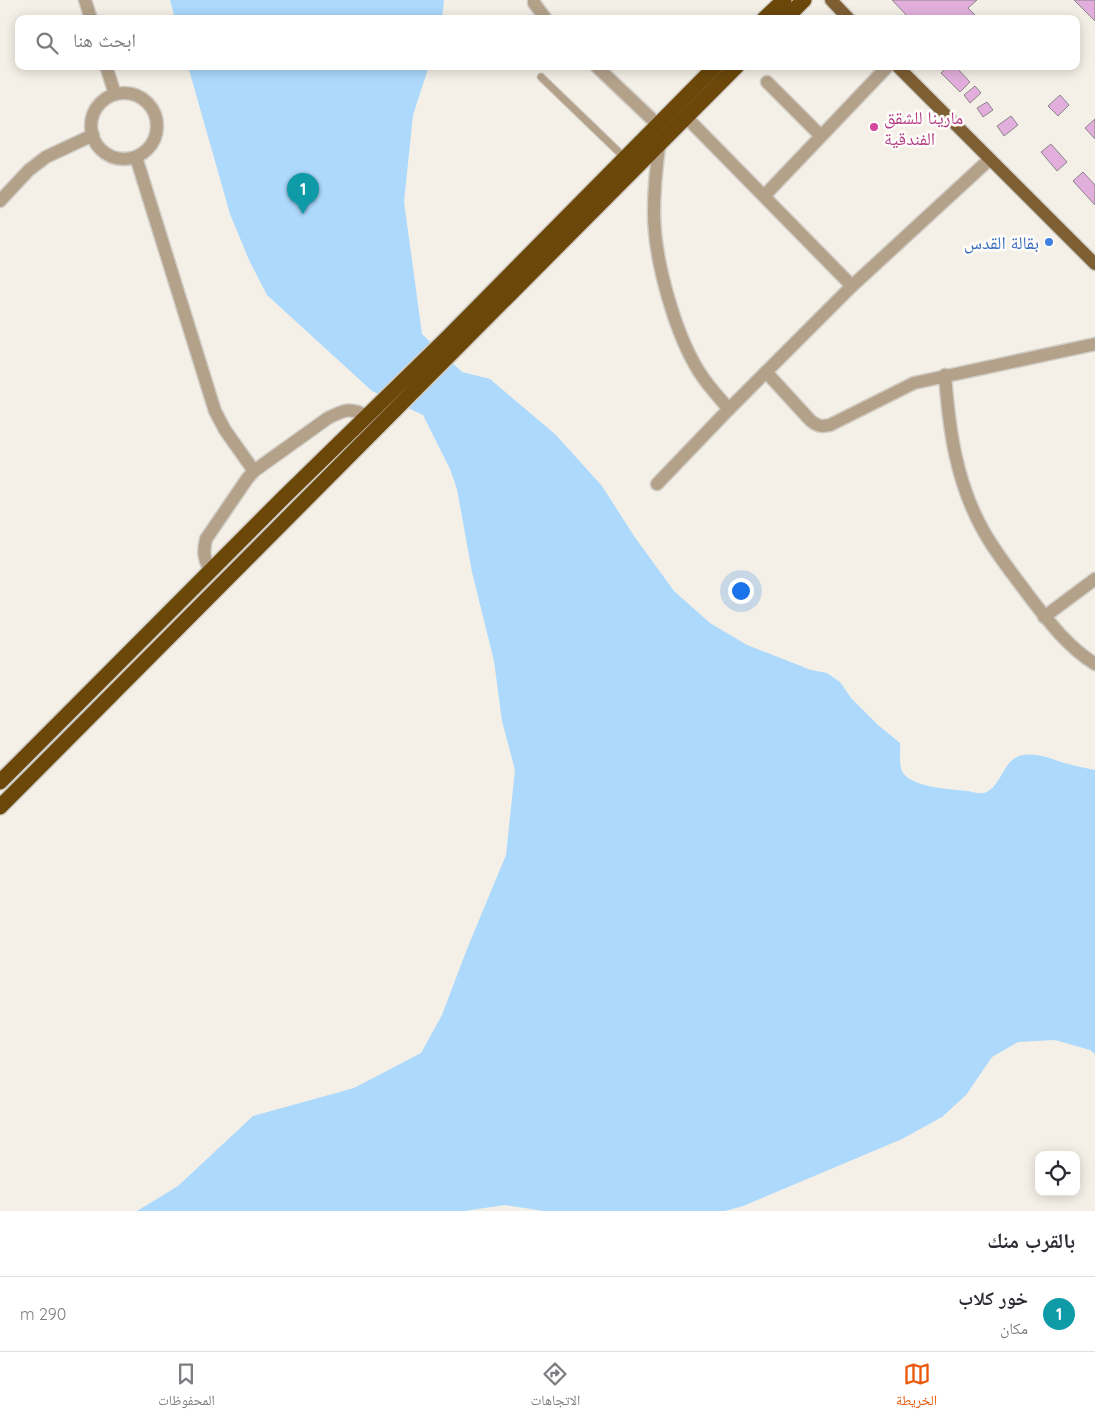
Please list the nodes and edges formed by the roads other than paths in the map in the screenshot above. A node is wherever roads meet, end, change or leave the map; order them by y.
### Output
1 (85, 0) edge
2 (534, 0) edge
3 (784, 0) edge
4 (804, 0) edge
5 (831, 0) edge
6 (90, 15) edge
7 (543, 15) edge
8 (768, 15) edge
9 (789, 15) edge
10 (846, 15) edge
11 (107, 70) edge
12 (600, 70) edge
13 (712, 70) edge
14 (733, 70) edge
15 (884, 70) edge
16 (901, 70) edge
17 (541, 77) dead end
18 (767, 82) dead end
19 (115, 94) junction
20 (686, 118) junction
21 (658, 125) junction
22 (93, 135) junction
23 (822, 136) junction
24 (659, 147) junction
25 (136, 157) junction
26 (625, 158) junction
27 (990, 159) junction
28 (764, 196) junction
29 (0, 201) edge
30 (572, 223) junction
31 (1095, 264) edge
32 (852, 286) junction
33 (1095, 344) edge
34 (766, 372) junction
35 (945, 375) junction
36 (729, 409) junction
37 (376, 415) junction
38 (254, 471) junction
39 (657, 484) dead end
40 (210, 570) junction
41 (1095, 579) edge
42 (1044, 617) junction
43 (1095, 664) edge
44 (0, 782) edge
45 (0, 807) edge

1 - 6 street
2 - 7 street
3 - 8 highway
4 - 9 highway
5 - 10 main road
11 - 19 street
12 - 21 street
13 - 21 highway
14 - 20 highway
15 - 23 street
16 - 27 main road
17 - 26 lane
18 - 23 street
19 - 22 street
19 - 25 street
20 - 24 highway
20 - 28 street
21 - 26 highway
22 - 25 street
22 - 29 street
23 - 28 street
24 - 30 highway
24 - 36 street
25 - 38 street
26 - 30 highway
27 - 31 main road
27 - 32 street
28 - 32 street
30 - 37 highway
32 - 34 street
33 - 35 street
34 - 35 street
34 - 36 street
35 - 42 street
36 - 39 street
37 - 38 street
37 - 40 highway
37 - 45 highway
38 - 40 street
40 - 44 highway
41 - 42 street
42 - 43 street

